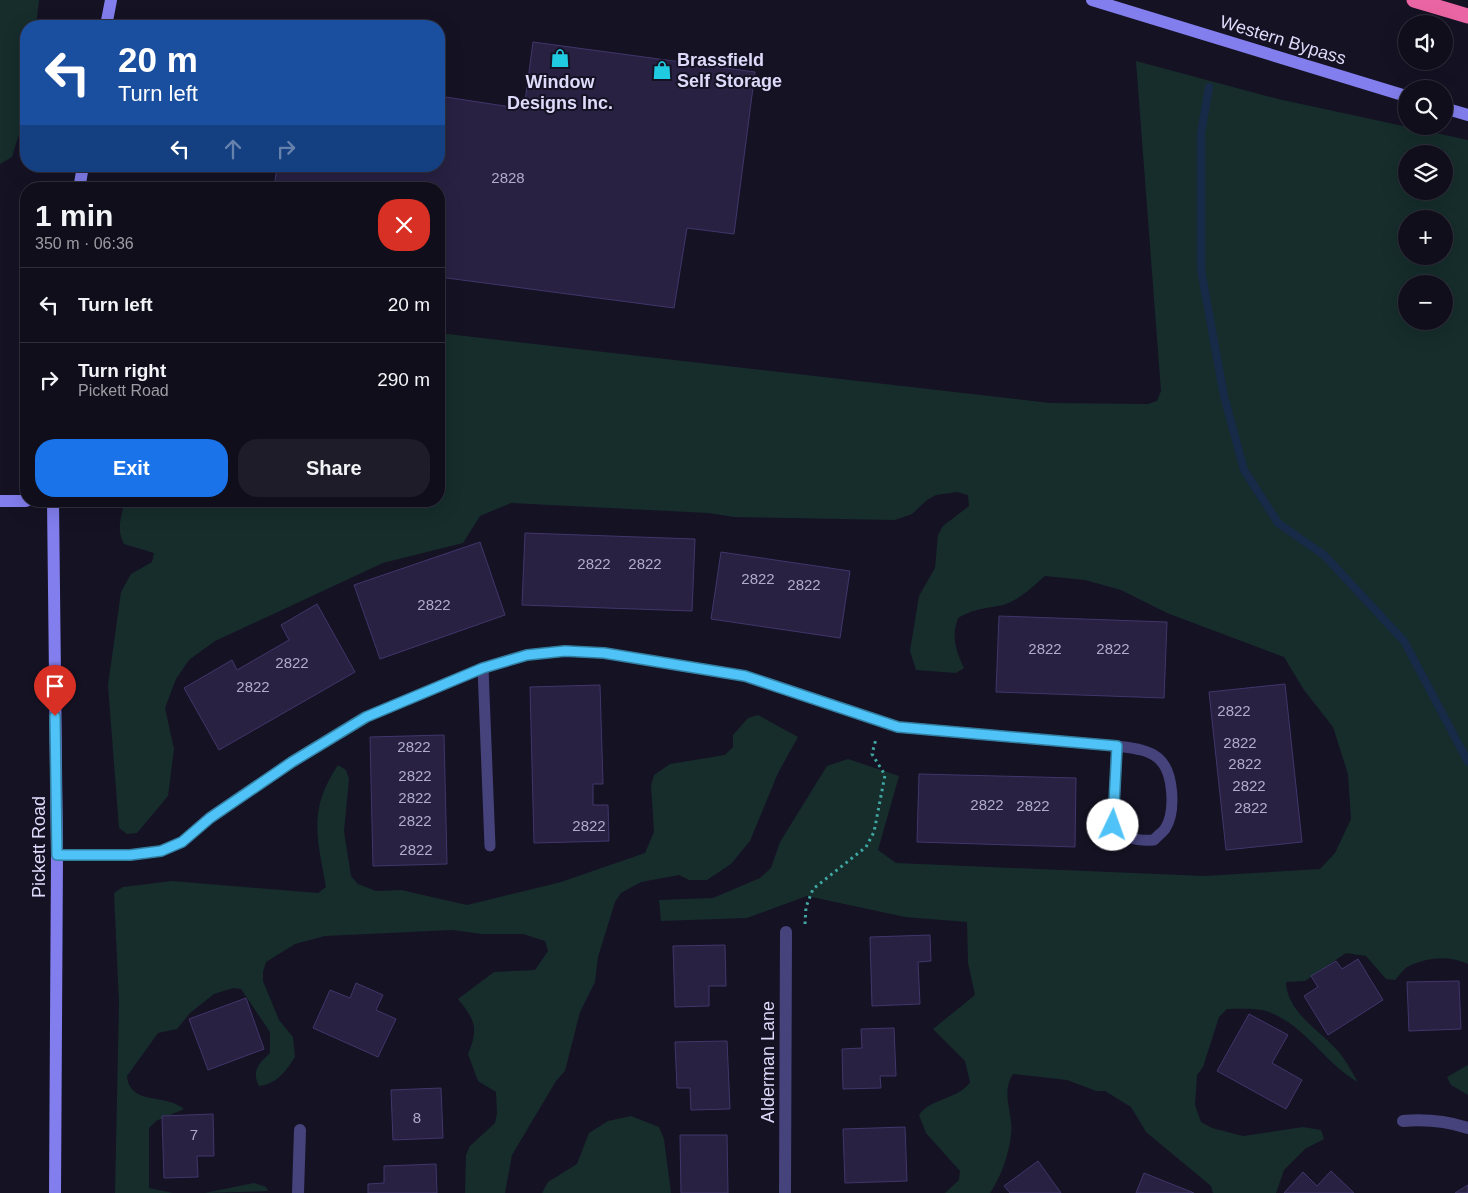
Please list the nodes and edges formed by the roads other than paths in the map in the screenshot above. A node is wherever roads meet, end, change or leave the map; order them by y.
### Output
1 (111, 0) edge
2 (1092, 0) edge
3 (1414, 0) edge
4 (1468, 16) edge
5 (107, 20) edge
6 (1398, 94) edge
7 (1453, 111) edge
8 (1468, 115) edge
9 (0, 501) edge
10 (20, 501) edge
11 (53, 507) edge
12 (483, 668) junction
13 (1117, 746) junction
14 (490, 846) dead end
15 (57, 855) junction
16 (786, 932) dead end
17 (1403, 1121) dead end
18 (1468, 1128) edge
19 (300, 1130) dead end
20 (56, 1193) edge
21 (298, 1193) edge
22 (785, 1193) edge

1 - 5 street
2 - 6 street, Western Bypass
3 - 4 highway
7 - 8 street
9 - 10 street
11 - 15 street, Pickett Road
12 - 13 lane
12 - 14 lane
12 - 15 lane
13 - 13 lane
15 - 20 street, Pickett Road
16 - 22 street, Alderman Lane
17 - 18 street
19 - 21 street

